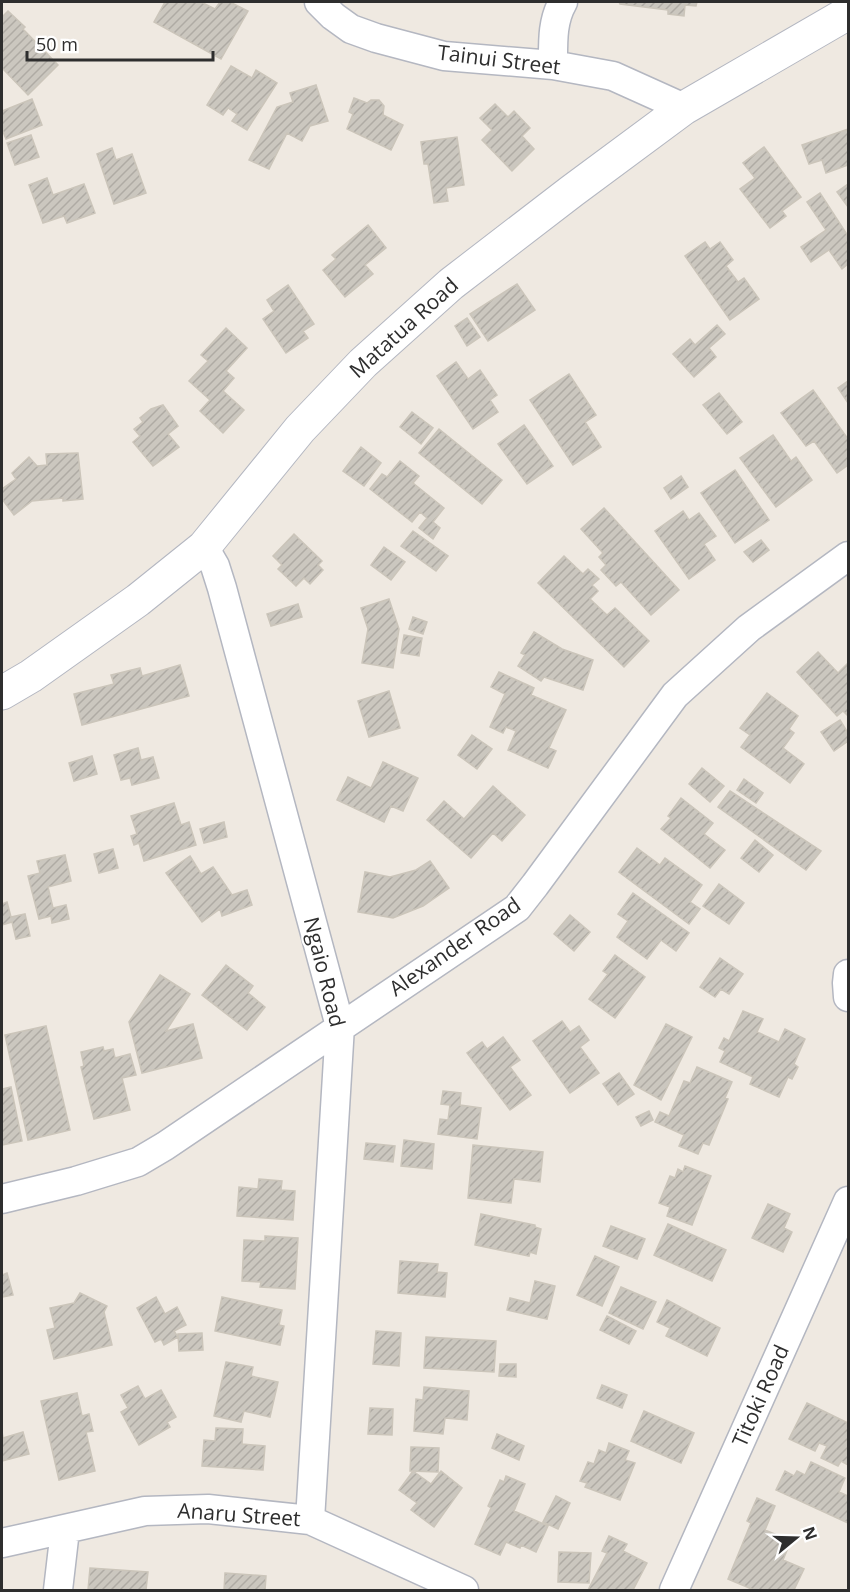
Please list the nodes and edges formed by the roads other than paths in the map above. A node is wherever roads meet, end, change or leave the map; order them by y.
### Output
1 (319, 2) edge
2 (563, 2) edge
3 (849, 13) edge
4 (553, 65) junction
5 (684, 108) junction
6 (204, 547) junction
7 (849, 556) edge
8 (2, 693) edge
9 (849, 974) edge
10 (849, 997) edge
11 (340, 1026) junction
12 (2, 1199) edge
13 (849, 1202) edge
14 (310, 1520) junction
15 (65, 1530) junction
16 (2, 1543) edge
17 (58, 1590) edge
18 (464, 1590) edge
19 (674, 1590) edge

1 - 4 street, Tainui Street
2 - 4 street
3 - 5 main road, Matatua Road
4 - 5 street, Tainui Street
5 - 6 main road, Matatua Road
6 - 8 main road, Matatua Road
6 - 11 street, Ngaio Road
7 - 11 street, Alexander Road
9 - 10 street
11 - 12 street, Alexander Road
11 - 14 street, Ngaio Road
13 - 19 street, Titoki Road
14 - 15 street, Anaru Street
14 - 18 street, Anaru Street
15 - 16 street, Anaru Street
15 - 17 street

